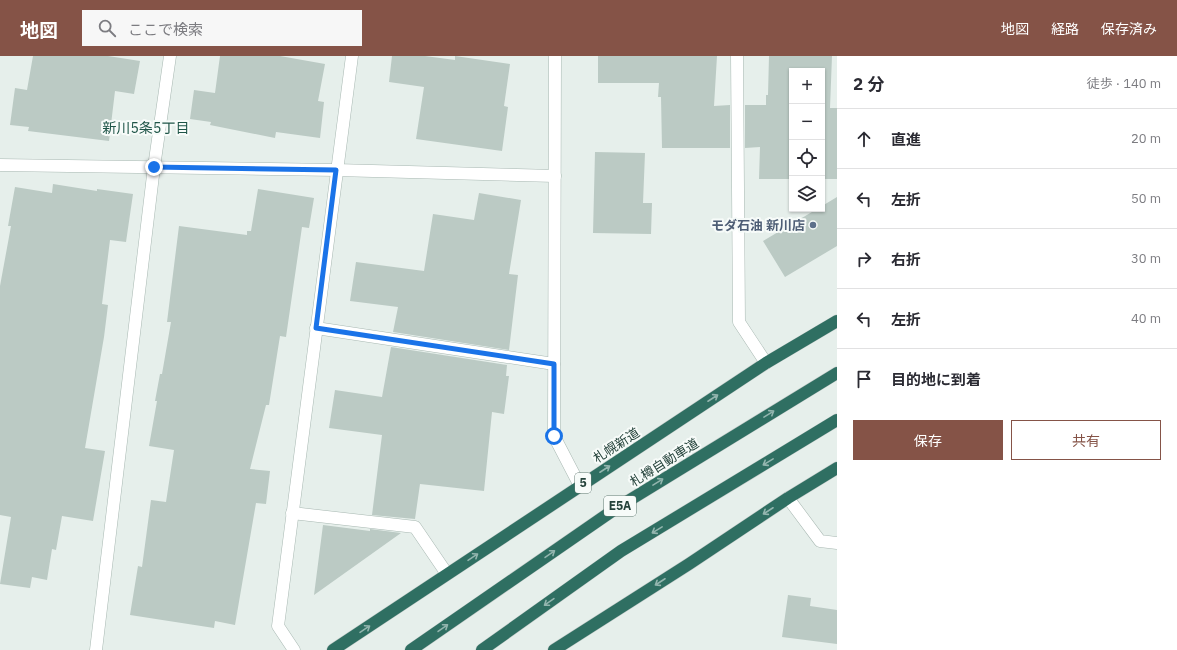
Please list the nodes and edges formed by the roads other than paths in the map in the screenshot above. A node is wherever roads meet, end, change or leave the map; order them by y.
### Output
1 (170, 56) edge
2 (352, 56) edge
3 (555, 56) edge
4 (737, 56) edge
5 (0, 165) edge
6 (154, 167) junction
7 (336, 170) junction
8 (555, 176) junction
9 (837, 322) edge
10 (316, 328) junction
11 (766, 363) junction
12 (554, 364) junction
13 (837, 373) edge
14 (837, 420) edge
15 (837, 468) edge
16 (580, 486) junction
17 (788, 498) junction
18 (292, 513) junction
19 (837, 543) edge
20 (447, 574) junction
21 (96, 650) edge
22 (294, 650) edge
23 (333, 650) edge
24 (411, 650) edge
25 (482, 650) edge
26 (554, 650) edge

1 - 6 street
2 - 7 street
3 - 8 street
4 - 11 street
5 - 6 street
6 - 7 street
6 - 21 street
7 - 8 street
7 - 10 street
8 - 12 street
9 - 11 highway, 札幌新道 / 5
10 - 12 street
10 - 18 street
16 -> 11 highway, 札幌新道 / 5
12 - 16 street
24 -> 13 highway, 札樽自動車道 / E5A
14 -> 25 highway
15 - 17 highway
20 -> 16 highway, 札幌新道 / 5
17 - 19 street
17 -> 26 highway
18 - 20 street
18 - 22 street
23 -> 20 highway, 札幌新道 / 5

